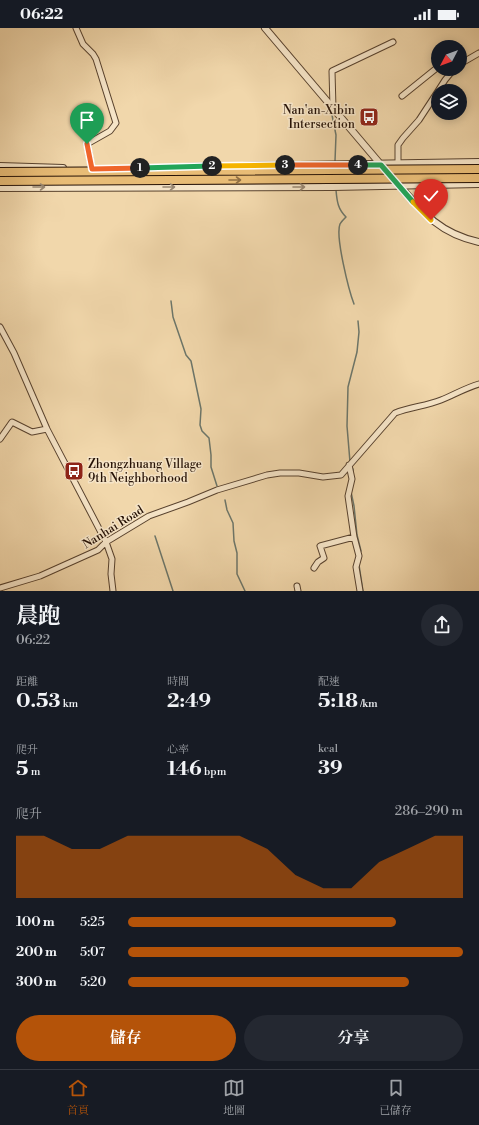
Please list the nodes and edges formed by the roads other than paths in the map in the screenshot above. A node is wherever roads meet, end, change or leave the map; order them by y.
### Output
1 (76, 28) edge
2 (265, 28) edge
3 (393, 42) dead end
4 (479, 53) edge
5 (467, 60) edge
6 (431, 73) edge
7 (402, 96) dead end
8 (431, 102) edge
9 (333, 108) junction
10 (479, 162) edge
11 (398, 164) junction
12 (381, 165) junction
13 (0, 166) edge
14 (92, 169) junction
15 (479, 169) edge
16 (0, 172) edge
17 (479, 178) edge
18 (0, 181) edge
19 (479, 184) edge
20 (398, 185) junction
21 (0, 188) edge
22 (479, 242) edge
23 (0, 327) edge
24 (479, 384) edge
25 (47, 429) junction
26 (0, 439) edge
27 (349, 465) junction
28 (354, 537) junction
29 (106, 542) junction
30 (314, 568) dead end
31 (0, 588) edge
32 (113, 591) edge
33 (360, 591) edge

1 - 14 street
2 - 9 street
3 - 9 street
4 - 5 street
6 - 7 street
8 - 11 street
9 - 12 street
10 - 11 street
11 - 12 street
11 - 20 street
12 - 14 street
12 - 20 street
13 - 14 street
15 - 16 highway, bridge
18 -> 17 highway, bridge
19 - 20 street
21 -> 20 street
20 - 22 street
23 - 25 street
24 - 27 street, Nanhai Road
25 - 26 street
25 - 29 street
27 - 28 street
27 - 29 street, Nanhai Road
28 - 30 street
28 - 33 street
29 - 31 street, Nanhai Road
29 - 32 street

